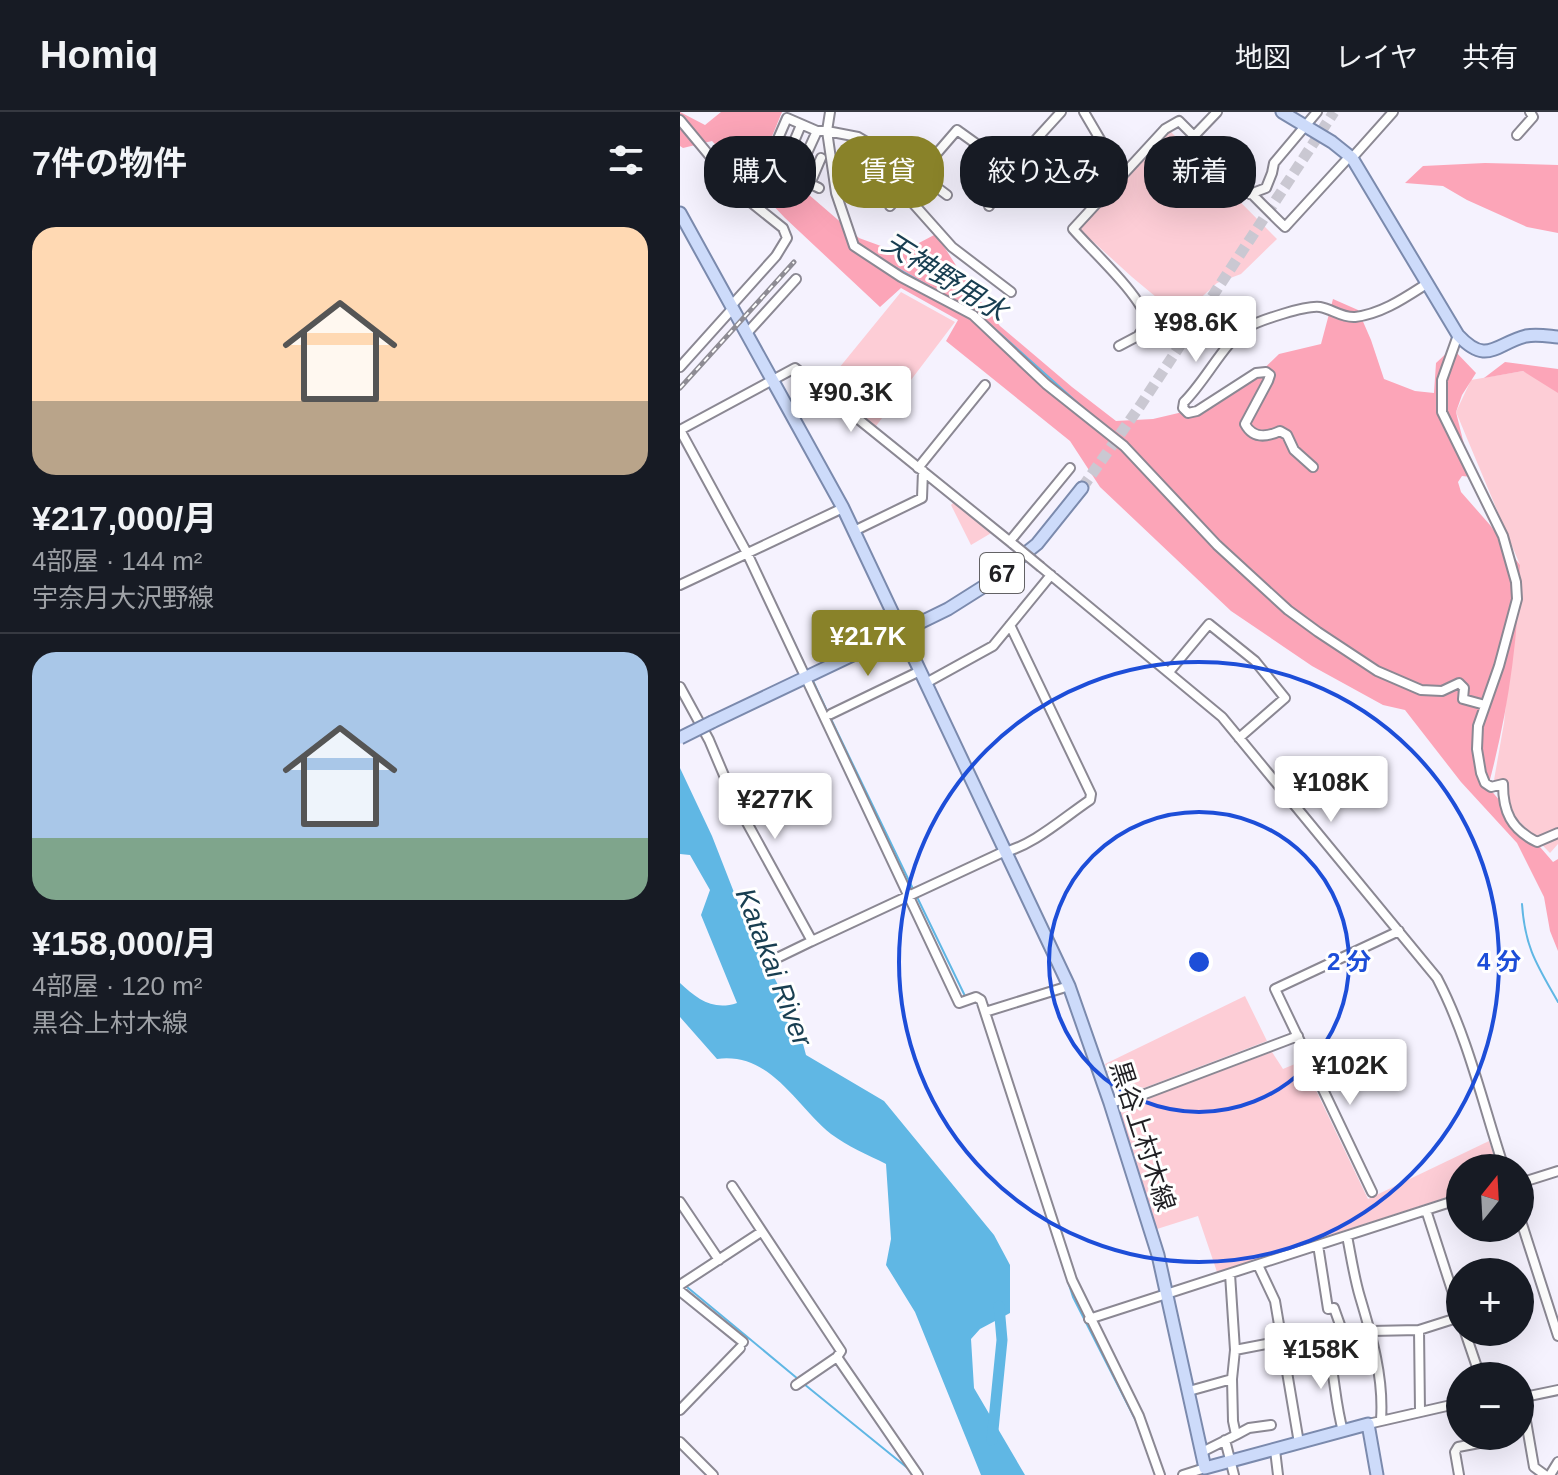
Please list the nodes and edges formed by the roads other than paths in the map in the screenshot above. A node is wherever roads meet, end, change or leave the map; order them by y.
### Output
1 (830, 112) edge
2 (1061, 112) edge
3 (1084, 112) edge
4 (1217, 112) edge
5 (1282, 112) edge
6 (1317, 112) edge
7 (1393, 112) edge
8 (1530, 112) edge
9 (680, 120) edge
10 (801, 125) junction
11 (1305, 126) junction
12 (817, 131) junction
13 (827, 131) junction
14 (1517, 135) dead end
15 (780, 136) edge
16 (796, 136) edge
17 (815, 136) edge
18 (853, 136) edge
19 (965, 136) edge
20 (1039, 136) edge
21 (1098, 136) edge
22 (1158, 136) edge
23 (1194, 136) joint
24 (944, 145) edge
25 (1144, 151) edge
26 (1351, 157) junction
27 (821, 158) dead end
28 (1128, 168) edge
29 (816, 178) edge
30 (1256, 192) edge
31 (944, 193) edge
32 (947, 195) dead end
33 (1256, 200) edge
34 (917, 208) edge
35 (1092, 208) edge
36 (680, 213) edge
37 (796, 279) dead end
38 (1428, 283) junction
39 (1011, 292) dead end
40 (732, 306) junction
41 (747, 333) junction
42 (1458, 335) junction
43 (1558, 337) edge
44 (1119, 346) dead end
45 (680, 367) edge
46 (773, 380) junction
47 (985, 385) dead end
48 (680, 430) edge
49 (1313, 467) dead end
50 (1070, 468) dead end
51 (921, 470) junction
52 (1082, 488) tunnel mouth
53 (843, 508) junction
54 (854, 531) junction
55 (1011, 543) junction
56 (747, 553) junction
57 (1051, 575) junction
58 (680, 585) edge
59 (1010, 625) junction
60 (901, 632) junction
61 (920, 671) junction
62 (1169, 672) junction
63 (806, 676) junction
64 (926, 683) junction
65 (680, 687) edge
66 (1485, 705) junction
67 (831, 714) dead end
68 (680, 738) edge
69 (1239, 738) junction
70 (1558, 833) edge
71 (1006, 852) junction
72 (909, 896) junction
73 (1399, 931) junction
74 (812, 941) junction
75 (779, 957) dead end
76 (1069, 986) junction
77 (985, 1012) junction
78 (1298, 1036) junction
79 (1110, 1103) junction
80 (1499, 1154) edge
81 (1558, 1171) edge
82 (1534, 1179) edge
83 (732, 1186) dead end
84 (1372, 1192) dead end
85 (680, 1202) edge
86 (1446, 1204) edge
87 (1426, 1210) junction
88 (761, 1232) junction
89 (1347, 1236) junction
90 (1529, 1242) edge
91 (1318, 1245) junction
92 (719, 1260) junction
93 (1258, 1265) junction
94 (1446, 1272) edge
95 (1230, 1274) junction
96 (680, 1285) edge
97 (680, 1291) edge
98 (1167, 1294) junction
99 (1554, 1308) edge
100 (1089, 1319) junction
101 (1446, 1321) edge
102 (1419, 1330) junction
103 (1371, 1331) junction
104 (1558, 1336) edge
105 (1282, 1341) junction
106 (1235, 1350) junction
107 (1349, 1350) dead end
108 (837, 1357) junction
109 (1286, 1365) junction
110 (1232, 1379) junction
111 (796, 1385) dead end
112 (1558, 1390) edge
113 (1189, 1391) junction
114 (1534, 1395) edge
115 (1446, 1406) edge
116 (680, 1410) edge
117 (1420, 1411) junction
118 (1381, 1420) junction
119 (1368, 1424) junction
120 (1271, 1425) dead end
121 (1343, 1431) junction
122 (1236, 1435) junction
123 (1225, 1440) junction
124 (680, 1442) edge
125 (1299, 1443) junction
126 (1275, 1450) junction
127 (1456, 1450) edge
128 (1531, 1450) edge
129 (1202, 1452) junction
130 (1232, 1461) junction
131 (1558, 1462) edge
132 (1205, 1468) junction
133 (713, 1475) edge
134 (918, 1475) edge
135 (1160, 1475) edge
136 (1183, 1475) edge
137 (1234, 1475) edge
138 (1278, 1475) edge
139 (1377, 1475) edge
140 (1459, 1475) edge
141 (1548, 1475) edge

1 - 13 street
2 - 20 street
3 - 21 street
4 - 23 street
5 - 11 main road
6 - 11 street
7 - 26 street
8 - 14 street
9 - 40 street
10 - 12 street
10 - 15 street
10 - 16 street
11 - 26 main road
11 - 30 street
12 - 13 street
12 - 17 street
13 - 18 street
13 - 66 street
19 - 24 street
22 - 23 street
25 - 28 street
26 - 33 street
26 - 38 main road
27 - 29 street
31 - 32 street
34 - 39 street
35 - 44 street
36 - 40 main road, 黒谷上村木線
37 - 41 street
38 - 42 main road
38 - 49 street
40 - 41 main road, 黒谷上村木線
40 - 45 street
41 - 46 main road, 黒谷上村木線
42 - 43 main road
42 - 66 street
46 - 48 street
46 - 51 street
46 - 53 main road, 黒谷上村木線
47 - 51 street
48 - 56 street
50 - 55 street
51 - 54 street
51 - 55 street
52 - 60 main road, 67
53 - 54 main road, 黒谷上村木線
53 - 56 street
54 - 60 main road, 黒谷上村木線
55 - 57 street, bridge
56 - 58 street
56 - 63 street
57 - 59 street
57 - 62 street
59 - 64 street
59 - 71 street
60 - 61 main road, 黒谷上村木線
60 - 63 main road, 67
61 - 64 main road, 黒谷上村木線
61 - 67 street
62 - 69 street
62 - 69 street
63 - 68 main road, 67, bridge
63 - 72 street
64 - 71 main road, 黒谷上村木線
65 - 74 street
66 - 70 street
69 - 73 street
71 - 72 street
71 - 76 main road, 黒谷上村木線
72 - 74 street
72 - 77 street
73 - 78 street
73 - 80 street
74 - 75 street
76 - 77 street
76 - 79 main road, 黒谷上村木線
77 - 100 street
78 - 79 street
78 - 84 street
79 - 98 main road, 黒谷上村木線
81 - 82 street
83 - 88 street
85 - 92 street
86 - 87 street
87 - 89 street
87 - 94 street
88 - 92 street
88 - 108 street
89 - 91 street
89 - 103 street
90 - 99 street
91 - 93 street
91 - 107 street
92 - 96 street
93 - 95 street
93 - 105 street
95 - 98 street
95 - 106 street
97 - 116 street
98 - 100 street
98 - 113 main road, 黒谷上村木線
99 - 104 street
100 - 135 street
101 - 102 street
102 - 103 street
102 - 117 street
103 - 118 street
105 - 106 street
105 - 109 street
106 - 110 street
108 - 111 street
108 - 134 street
109 - 121 street
109 - 125 street
110 - 113 street
110 - 122 street
112 - 114 street
113 - 129 main road, 黒谷上村木線
115 - 117 street
117 - 118 street
118 - 119 street
119 - 121 main road
119 - 139 main road
120 - 122 street
121 - 125 main road
122 - 123 street
123 - 129 street
123 - 130 street
124 - 133 street
125 - 126 main road
126 - 130 main road
126 - 138 street
127 - 140 street
128 - 141 street
129 - 132 main road, 黒谷上村木線
130 - 132 main road
130 - 137 street
131 - 141 street
132 - 136 street

